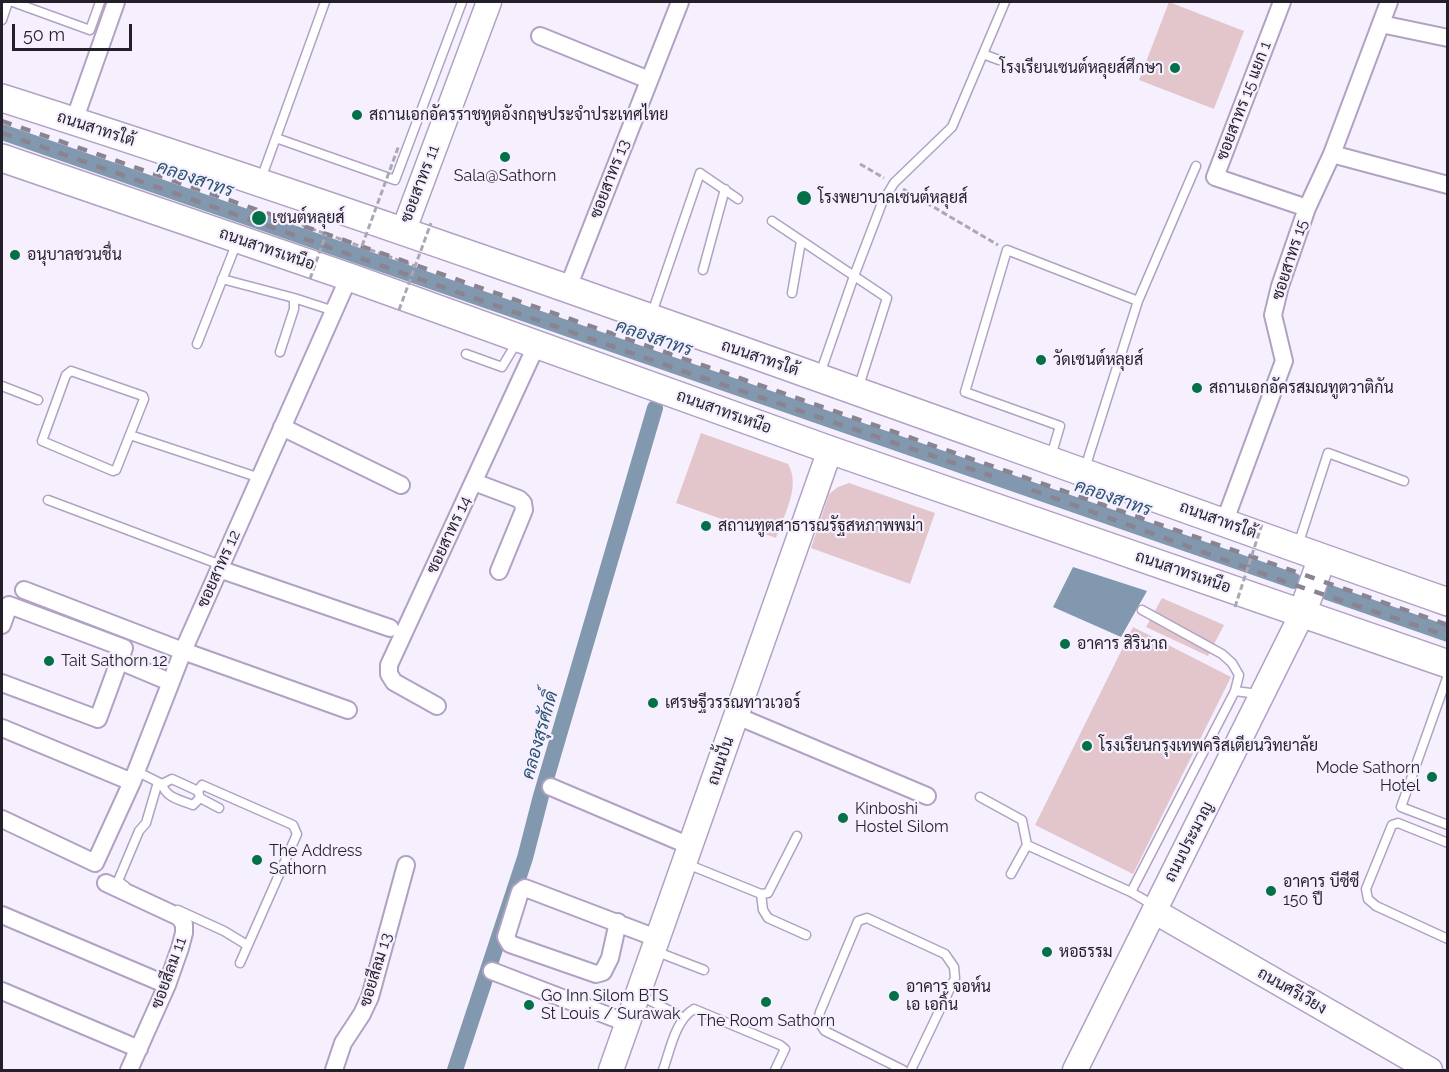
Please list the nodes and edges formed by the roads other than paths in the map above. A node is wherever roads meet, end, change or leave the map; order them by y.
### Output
1 (11, 2) edge
2 (100, 2) edge
3 (116, 2) edge
4 (325, 2) edge
5 (462, 2) edge
6 (489, 2) edge
7 (680, 2) edge
8 (1005, 2) edge
9 (1282, 2) edge
10 (1389, 2) edge
11 (2, 20) edge
12 (1381, 24) junction
13 (540, 36) dead end
14 (1448, 38) edge
15 (983, 54) junction
16 (999, 60) dead end
17 (649, 80) junction
18 (2, 98) edge
19 (74, 121) junction
20 (276, 138) junction
21 (1332, 154) junction
22 (2, 158) edge
23 (1196, 166) dead end
24 (259, 182) junction
25 (1448, 185) edge
26 (724, 189) junction
27 (738, 199) dead end
28 (1307, 208) junction
29 (772, 221) dead end
30 (403, 232) junction
31 (238, 239) junction
32 (801, 241) junction
33 (703, 270) dead end
34 (854, 276) junction
35 (349, 277) junction
36 (222, 279) junction
37 (567, 290) junction
38 (792, 293) dead end
39 (294, 298) junction
40 (1138, 301) junction
41 (334, 311) junction
42 (650, 319) junction
43 (528, 341) junction
44 (197, 344) dead end
45 (280, 352) dead end
46 (466, 354) dead end
47 (819, 378) junction
48 (2, 386) edge
49 (857, 392) junction
50 (38, 400) dead end
51 (282, 427) junction
52 (130, 435) junction
53 (830, 450) junction
54 (1050, 459) junction
55 (1084, 471) junction
56 (260, 478) junction
57 (1404, 481) dead end
58 (474, 482) junction
59 (401, 485) dead end
60 (48, 500) dead end
61 (1224, 523) junction
62 (1297, 549) junction
63 (1320, 565) junction
64 (220, 567) junction
65 (499, 571) dead end
66 (24, 590) dead end
67 (1448, 602) edge
68 (1304, 608) junction
69 (1142, 610) dead end
70 (2, 625) edge
71 (390, 628) dead end
72 (183, 651) junction
73 (120, 661) junction
74 (1448, 664) edge
75 (1448, 675) edge
76 (170, 682) junction
77 (2, 683) edge
78 (1235, 691) junction
79 (1263, 695) junction
80 (1443, 703) edge
81 (437, 705) dead end
82 (348, 710) dead end
83 (737, 716) junction
84 (2, 728) edge
85 (134, 776) junction
86 (160, 783) junction
87 (551, 787) dead end
88 (199, 795) junction
89 (927, 796) dead end
90 (980, 797) dead end
91 (219, 807) dead end
92 (2, 819) edge
93 (1448, 825) edge
94 (796, 836) dead end
95 (1448, 843) edge
96 (1027, 845) junction
97 (687, 855) junction
98 (406, 865) dead end
99 (1011, 874) dead end
100 (106, 883) dead end
101 (1131, 892) junction
102 (761, 894) junction
103 (1155, 909) junction
104 (2, 915) edge
105 (618, 922) junction
106 (806, 935) dead end
107 (1448, 939) edge
108 (247, 945) junction
109 (657, 945) junction
110 (240, 963) dead end
111 (492, 970) dead end
112 (704, 970) dead end
113 (167, 985) junction
114 (2, 991) edge
115 (638, 994) junction
116 (684, 1018) junction
117 (627, 1023) junction
118 (139, 1049) junction
119 (129, 1071) edge
120 (334, 1071) edge
121 (611, 1071) edge
122 (663, 1071) edge
123 (775, 1071) edge
124 (903, 1071) edge
125 (912, 1071) edge
126 (1075, 1071) edge
127 (1430, 1071) edge

1 - 2 lane
1 - 11 lane
3 - 19 street
4 - 20 lane
5 - 20 lane
6 - 30 street, ซอยสาทร 11
7 - 17 street, ซอยสาทร 13
8 - 15 lane
9 - 28 street, ซอยสาทร 15 แยก 1
10 - 12 street, ซอยสาทร 15
12 - 14 street
12 - 21 street, ซอยสาทร 15
13 - 17 street
15 - 16 lane
15 - 34 lane
17 - 37 street, ซอยสาทร 13
18 - 19 main road, ถนนสาทรใต้
19 - 24 main road, ถนนสาทรใต้
20 - 24 lane
21 - 25 street
21 - 28 street, ซอยสาทร 15
22 - 31 main road, ถนนสาทรเหนือ
23 - 40 lane
24 - 30 main road, ถนนสาทรใต้
26 - 27 lane
26 - 33 lane
26 - 42 lane
28 - 61 street, ซอยสาทร 15
29 - 32 lane
30 - 37 main road, ถนนสาทรใต้
31 - 35 main road, ถนนสาทรเหนือ
31 - 36 lane
32 - 34 lane
32 - 38 lane
34 - 47 lane
34 - 49 lane
35 - 41 street, ซอยสาทร 12
35 - 43 main road, ถนนสาทรเหนือ
36 - 39 lane
36 - 44 lane
37 - 42 main road, ถนนสาทรใต้
39 - 41 lane
39 - 45 lane
40 - 54 lane
40 - 55 lane
41 - 51 street, ซอยสาทร 12
42 - 47 main road, ถนนสาทรใต้
43 - 46 lane
43 - 53 main road, ถนนสาทรเหนือ
43 - 58 street, ซอยสาทร 14
47 - 49 main road, ถนนสาทรใต้
48 - 50 lane
49 - 54 main road, ถนนสาทรใต้
51 - 56 street, ซอยสาทร 12
51 - 59 street
52 - 52 lane
52 - 56 lane
53 - 68 main road, ถนนสาทรเหนือ
53 - 83 street, ถนนปั้น
54 - 55 main road, ถนนสาทรใต้
55 - 61 main road, ถนนสาทรใต้
56 - 64 street, ซอยสาทร 12
57 - 62 lane
58 - 65 street
58 - 81 street, ซอยสาทร 14
60 - 64 lane
61 - 62 main road, ถนนสาทรใต้
62 - 63 main road, ถนนสาทรใต้
63 - 67 main road, ถนนสาทรใต้
63 - 68 main road
64 - 71 street
64 - 72 street, ซอยสาทร 12
66 - 72 street
68 - 74 main road, ถนนสาทรเหนือ
68 - 79 street, ถนนประมวญ
69 - 78 lane
70 - 73 street
72 - 76 street, ซอยสาทร 12
72 - 82 street
73 - 76 street
73 - 77 street
75 - 80 lane
76 - 85 street, ซอยสาทร 12
78 - 79 lane
78 - 101 lane
79 - 103 street, ถนนประมวญ
80 - 93 lane
83 - 89 street
83 - 97 street, ถนนปั้น
84 - 85 street
85 - 86 lane
85 - 92 street, ซอยสาทร 12
86 - 88 lane
86 - 88 lane
86 - 108 lane
87 - 97 street
88 - 91 lane
88 - 108 lane
90 - 96 lane
94 - 102 lane
95 - 107 lane
96 - 99 lane
96 - 101 lane
97 - 102 lane
97 - 109 street, ถนนปั้น
98 - 120 street, ซอยสีลม 13
100 - 113 street, ซอยสีลม 11
101 - 103 lane
102 - 106 lane
103 - 126 street, ถนนประมวญ
103 - 127 street, ถนนศรีเวียง
104 - 113 street
105 - 105 street
105 - 109 street
108 - 110 lane
109 - 112 lane
109 - 115 street, ถนนปั้น
111 - 117 street
113 - 118 street, ซอยสีลม 11
114 - 118 street
115 - 116 lane
115 - 117 street, ถนนปั้น
116 - 122 lane
116 - 123 lane
117 - 121 street, ถนนปั้น
118 - 119 street, ซอยสีลม 11
124 - 125 lane

